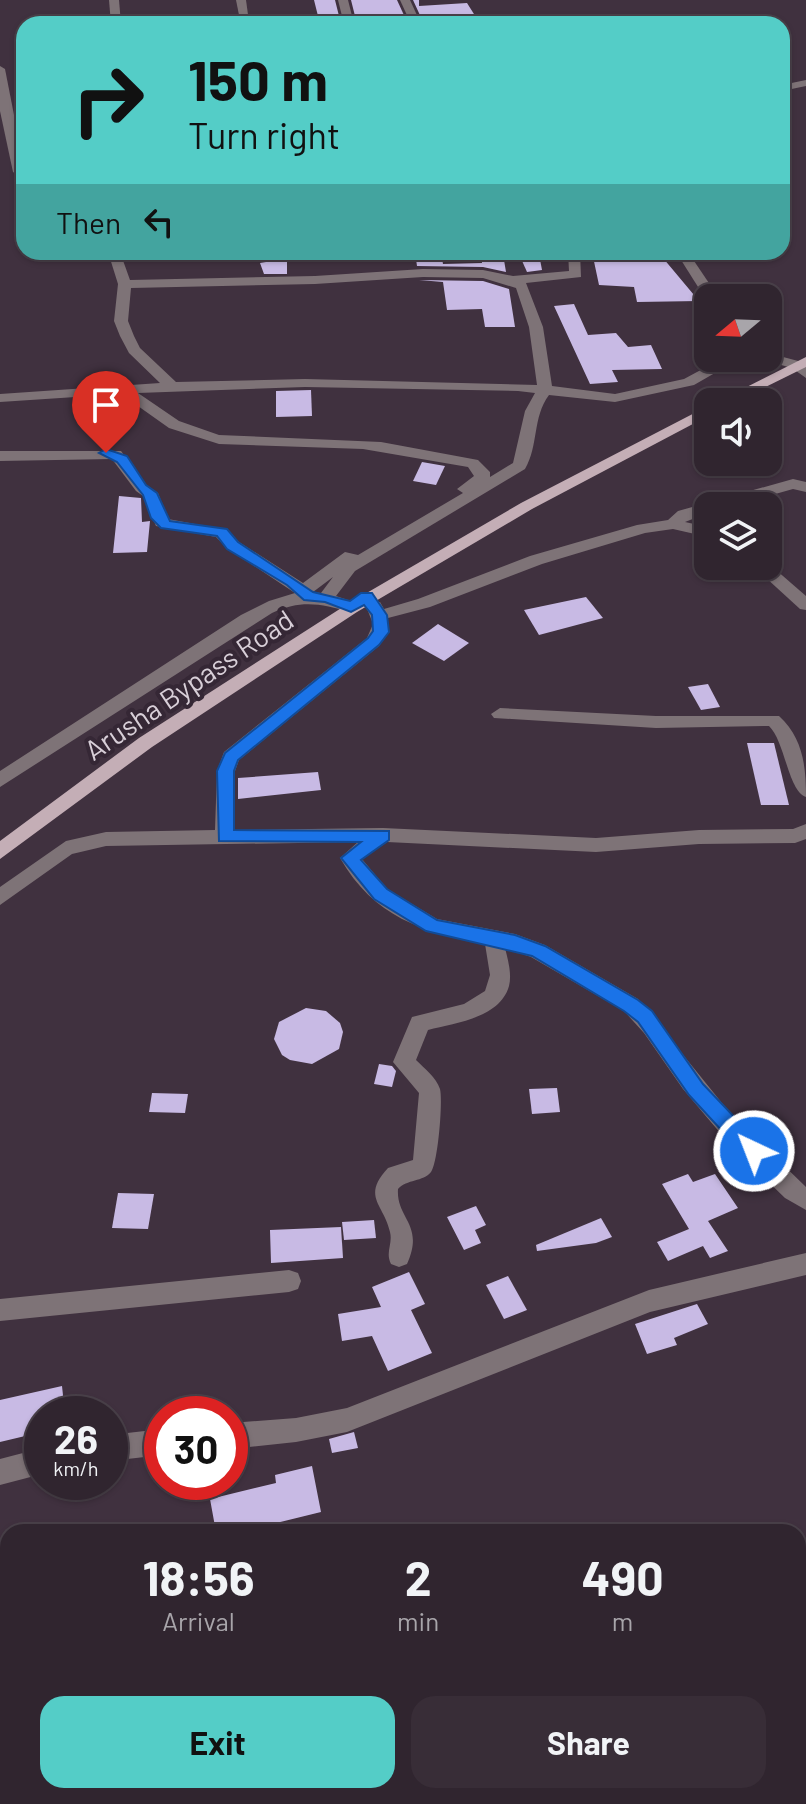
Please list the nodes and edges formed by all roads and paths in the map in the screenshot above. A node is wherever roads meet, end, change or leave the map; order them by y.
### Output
1 (0, 69) edge
2 (16, 146) edge
3 (117, 260) edge
4 (575, 260) edge
5 (687, 260) edge
6 (514, 280) junction
7 (125, 284) junction
8 (703, 284) edge
9 (782, 361) edge
10 (803, 366) edge
11 (708, 372) edge
12 (172, 386) junction
13 (755, 388) edge
14 (124, 389) junction
15 (545, 390) junction
16 (0, 398) edge
17 (694, 417) edge
18 (0, 456) edge
19 (806, 487) edge
20 (765, 492) edge
21 (694, 512) edge
22 (673, 524) junction
23 (694, 529) edge
24 (777, 580) edge
25 (313, 595) junction
26 (359, 602) junction
27 (806, 605) edge
28 (380, 615) junction
29 (500, 714) dead end
30 (0, 780) edge
31 (806, 790) edge
32 (806, 831) edge
33 (383, 835) junction
34 (225, 836) junction
35 (0, 852) edge
36 (0, 897) edge
37 (495, 938) junction
38 (806, 1200) edge
39 (399, 1256) dead end
40 (806, 1264) edge
41 (289, 1281) dead end
42 (0, 1310) edge
43 (248, 1434) edge
44 (24, 1466) edge
45 (0, 1472) edge

1 - 2 street
3 - 7 street
4 - 6 street
5 - 8 street
6 - 7 street
6 - 15 street
7 - 12 street
9 - 10 street
10 - 13 main road
11 - 15 street
12 - 14 street
12 - 15 street
14 - 16 street
14 - 25 street
15 - 25 street
17 - 26 main road, Arusha Bypass Road
18 - 25 street
19 - 20 street
21 - 22 street
22 - 23 street
22 - 28 street
24 - 27 street
25 - 26 street
25 - 30 street
26 - 28 street
26 - 35 main road, Arusha Bypass Road
28 - 34 street
29 - 31 street
32 - 33 street
33 - 34 street
33 - 37 street
34 - 36 street
37 - 38 street
37 - 39 street
40 - 43 street
41 - 42 street
44 - 45 street

